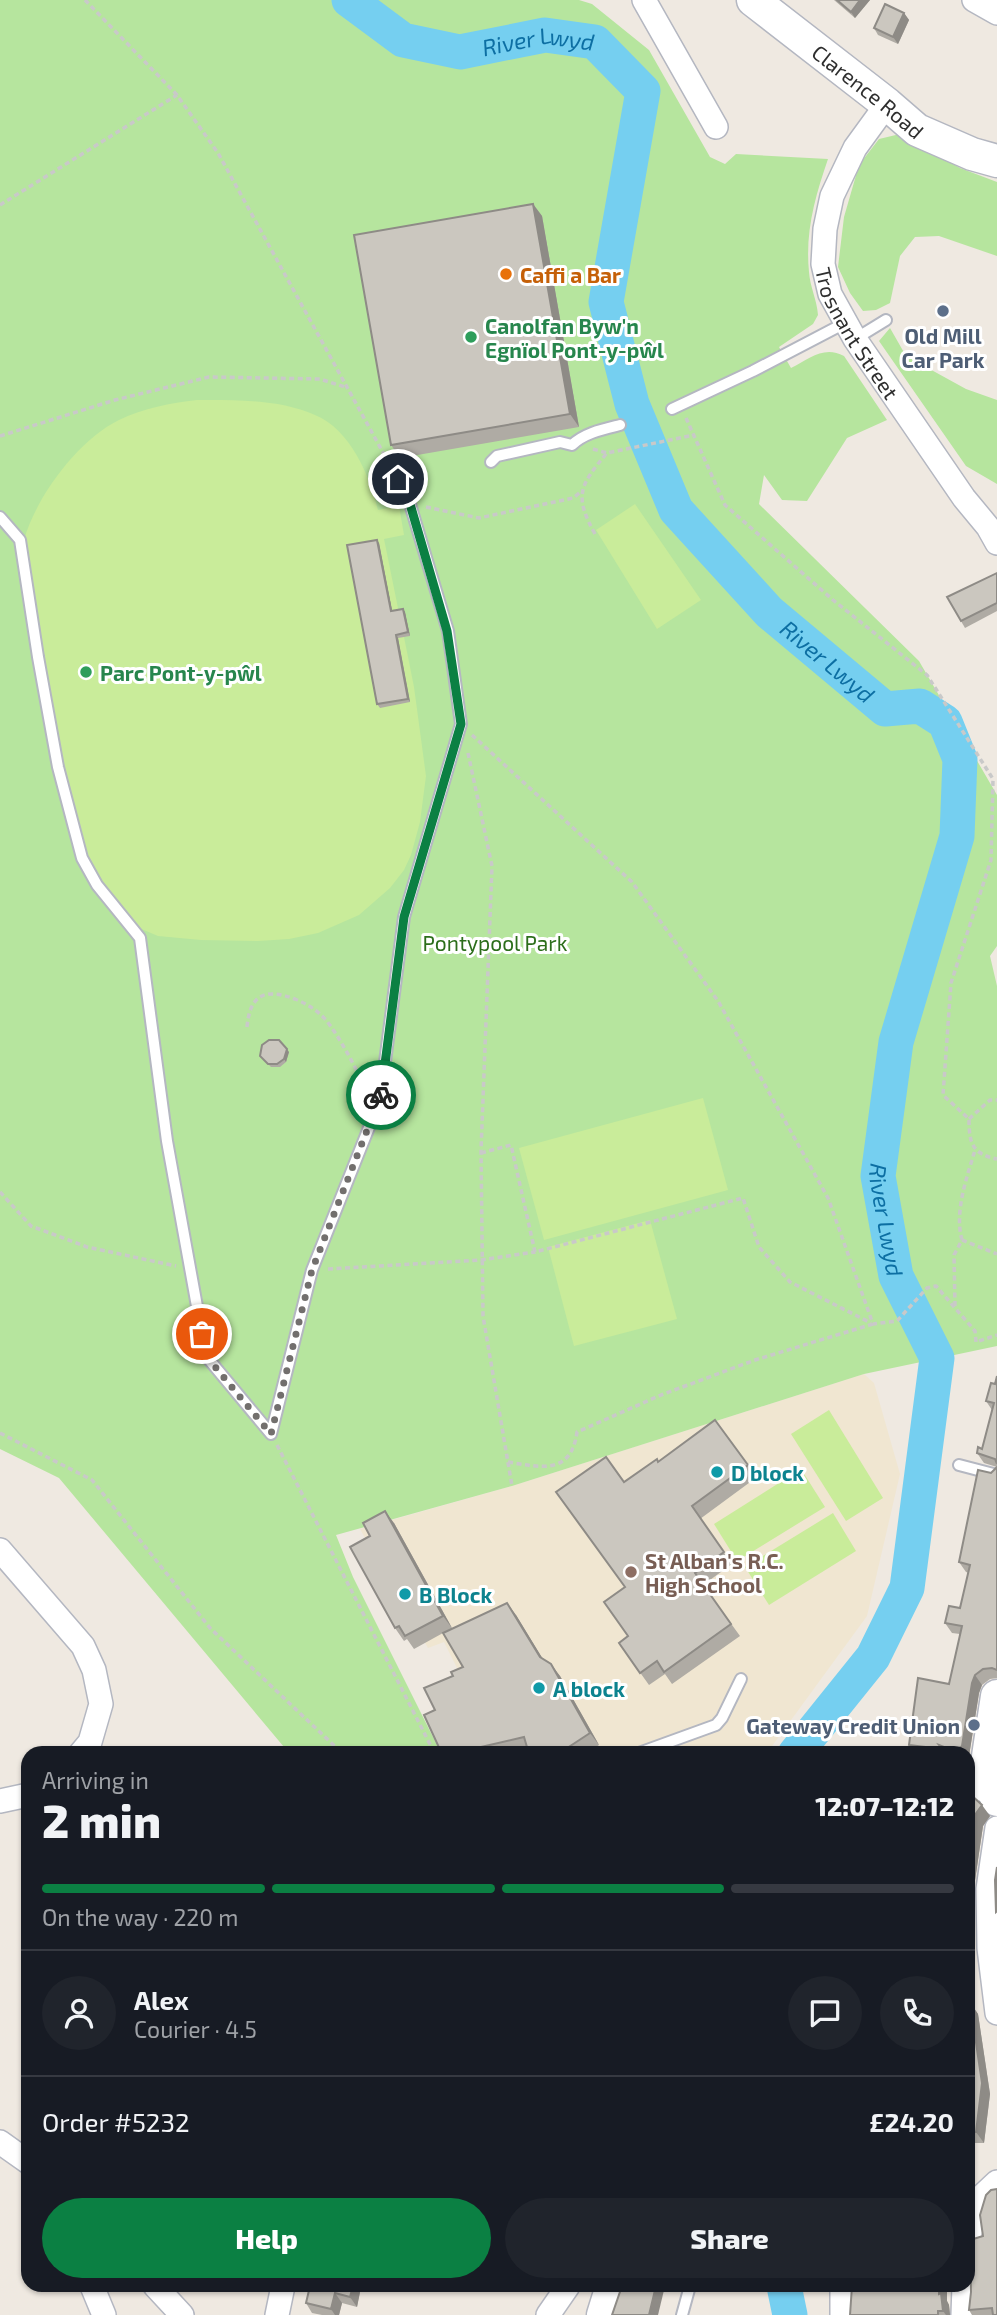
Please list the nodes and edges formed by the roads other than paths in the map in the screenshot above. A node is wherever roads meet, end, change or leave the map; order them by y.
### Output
1 (644, 0) edge
2 (753, 0) edge
3 (974, 0) edge
4 (997, 13) edge
5 (887, 104) junction
6 (716, 127) dead end
7 (997, 161) edge
8 (886, 320) dead end
9 (850, 331) junction
10 (677, 408) road end
11 (620, 425) dead end
12 (491, 462) dead end
13 (398, 479) road end
14 (0, 517) edge
15 (997, 543) edge
16 (959, 1465) dead end
17 (997, 1475) edge
18 (0, 1550) edge
19 (741, 1679) dead end
20 (997, 1696) edge
21 (995, 1728) edge
22 (87, 1746) edge
23 (658, 1746) edge
24 (981, 1789) edge
25 (21, 1796) edge
26 (0, 1801) edge
27 (997, 1828) edge
28 (993, 1930) edge
29 (997, 2013) edge
30 (0, 2142) edge
31 (21, 2157) edge
32 (997, 2182) edge
33 (975, 2216) edge
34 (94, 2292) edge
35 (161, 2292) edge
36 (282, 2292) edge
37 (564, 2292) edge
38 (610, 2292) edge
39 (688, 2292) edge
40 (842, 2292) edge
41 (964, 2292) edge
42 (548, 2314) edge
43 (104, 2315) edge
44 (182, 2315) edge
45 (277, 2315) edge
46 (603, 2315) edge
47 (682, 2315) edge
48 (842, 2315) edge
49 (963, 2315) edge

1 - 6 street
2 - 5 street, Clarence Road
3 - 4 street
5 - 7 street, Clarence Road
5 - 9 street, Trosnant Street
8 - 9 lane
9 - 10 lane
9 - 15 street, Trosnant Street
11 - 12 lane
13 - 14 lane
16 - 17 lane
18 - 22 street
19 - 23 lane
20 - 21 street
21 - 24 street
25 - 26 street
27 - 28 street
28 - 29 street
30 - 31 street
32 - 33 street
34 - 43 street
35 - 44 street
36 - 45 street
37 - 42 street
38 - 46 street
39 - 47 lane
40 - 48 street
41 - 49 street

